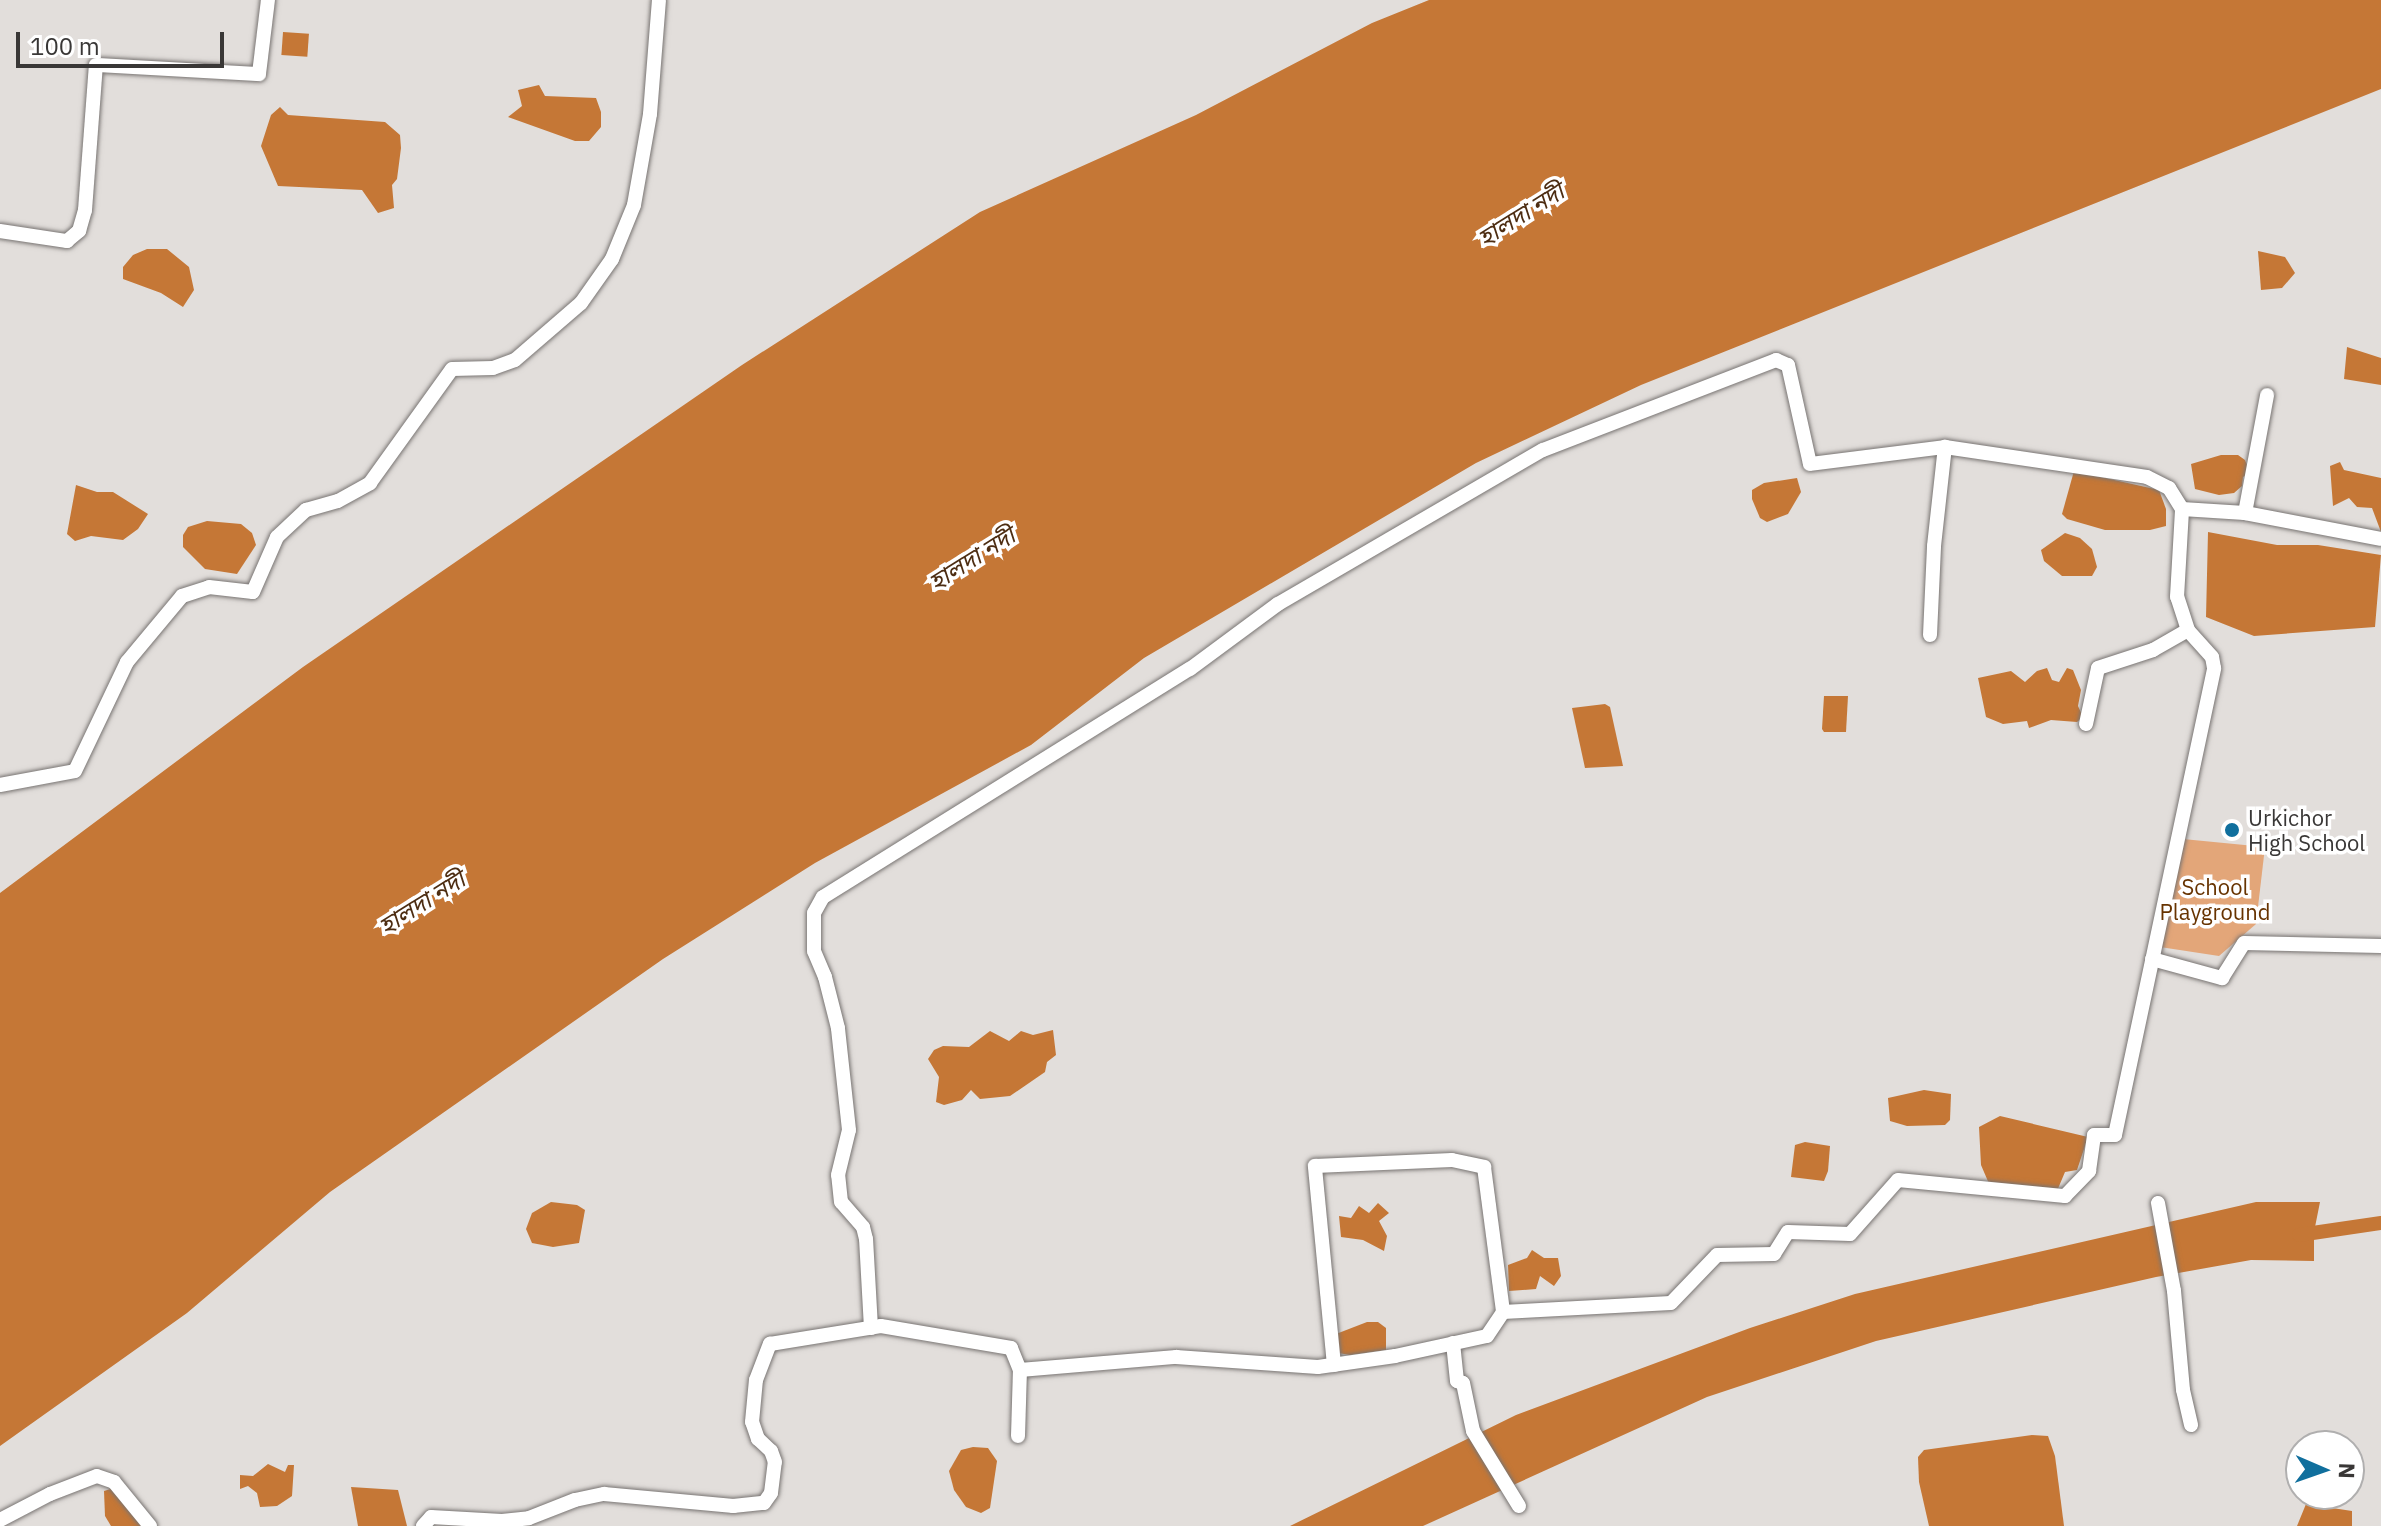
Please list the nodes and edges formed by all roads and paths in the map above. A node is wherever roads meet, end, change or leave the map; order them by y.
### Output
1 (268, 0) edge
2 (659, 0) edge
3 (0, 231) edge
4 (2267, 395) dead end
5 (1945, 447) junction
6 (2182, 509) junction
7 (2245, 513) junction
8 (2381, 539) edge
9 (2188, 630) junction
10 (1930, 635) dead end
11 (2086, 724) dead end
12 (0, 785) edge
13 (2381, 946) edge
14 (2152, 959) junction
15 (2158, 1203) dead end
16 (1503, 1312) junction
17 (871, 1328) junction
18 (1453, 1343) junction
19 (1334, 1365) junction
20 (1020, 1370) junction
21 (2191, 1425) dead end
22 (1018, 1436) dead end
23 (1519, 1506) dead end
24 (0, 1520) edge
25 (150, 1526) edge
26 (423, 1526) edge

1 - 3 street
2 - 12 street
4 - 7 street
5 - 6 street
5 - 10 street
5 - 17 street
6 - 7 street
6 - 9 street
7 - 8 street
9 - 11 street
9 - 14 street
13 - 14 street
14 - 16 street
15 - 21 street
16 - 18 street
16 - 19 street
17 - 20 street
17 - 26 street
18 - 19 street
18 - 23 street
19 - 20 street
20 - 22 street
24 - 25 street

